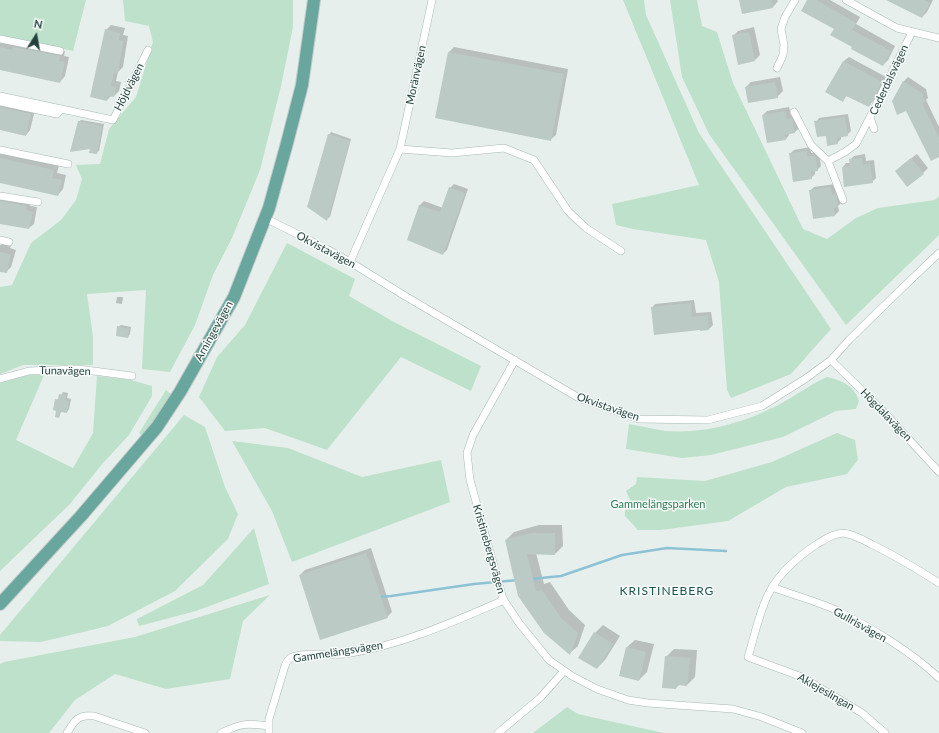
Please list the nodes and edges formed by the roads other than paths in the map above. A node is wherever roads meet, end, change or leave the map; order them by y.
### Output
1 (314, 0) edge
2 (432, 0) edge
3 (795, 0) edge
4 (846, 0) edge
5 (912, 32) junction
6 (939, 38) edge
7 (0, 39) edge
8 (60, 50) dead end
9 (148, 50) dead end
10 (777, 68) dead end
11 (0, 96) edge
12 (0, 102) edge
13 (61, 109) junction
14 (794, 112) dead end
15 (870, 117) junction
16 (874, 129) dead end
17 (400, 149) junction
18 (0, 150) edge
19 (828, 161) junction
20 (68, 164) dead end
21 (0, 196) edge
22 (843, 200) dead end
23 (38, 202) dead end
24 (265, 218) junction
25 (0, 240) edge
26 (8, 242) dead end
27 (621, 250) dead end
28 (939, 253) edge
29 (350, 262) junction
30 (515, 360) junction
31 (831, 360) junction
32 (132, 376) dead end
33 (0, 379) edge
34 (939, 472) edge
35 (939, 583) edge
36 (772, 588) junction
37 (504, 600) junction
38 (0, 604) edge
39 (564, 671) junction
40 (939, 678) edge
41 (269, 730) edge
42 (67, 733) edge
43 (145, 733) edge
44 (221, 733) edge
45 (498, 733) edge
46 (802, 733) edge
47 (885, 733) edge

1 - 24 main road, Arningevägen
2 - 17 street, Moränvägen
3 - 10 street
4 - 5 street, Cederdalsvägen
5 - 6 street, Cederdalsvägen
5 - 15 street, Cederdalsvägen
7 - 8 street
9 - 13 street, Höjdvägen
11 - 13 street, Höjdvägen
12 - 13 street, Höjdvägen
14 - 19 street
15 - 16 street, Cederdalsvägen
15 - 19 street
17 - 27 street
17 - 29 street, Moränvägen
18 - 20 street
19 - 22 street
21 - 23 street
24 - 29 street, Okvistavägen
24 - 38 main road, Arningevägen
25 - 26 street
28 - 31 street, Okvistavägen
29 - 30 street, Okvistavägen
30 - 31 street, Okvistavägen
30 - 37 street, Kristinebergsvägen
31 - 34 street, Högdalavägen
32 - 33 street, Tunavägen
35 - 36 street, Aklejeslingan
36 - 40 street, Gullrisvägen
36 - 47 street, Aklejeslingan
37 - 39 street, Kristinebergsvägen
37 - 41 street, Gammelängsvägen
39 - 45 street
39 - 46 street, Kristinebergsvägen
41 - 44 street
42 - 43 street

